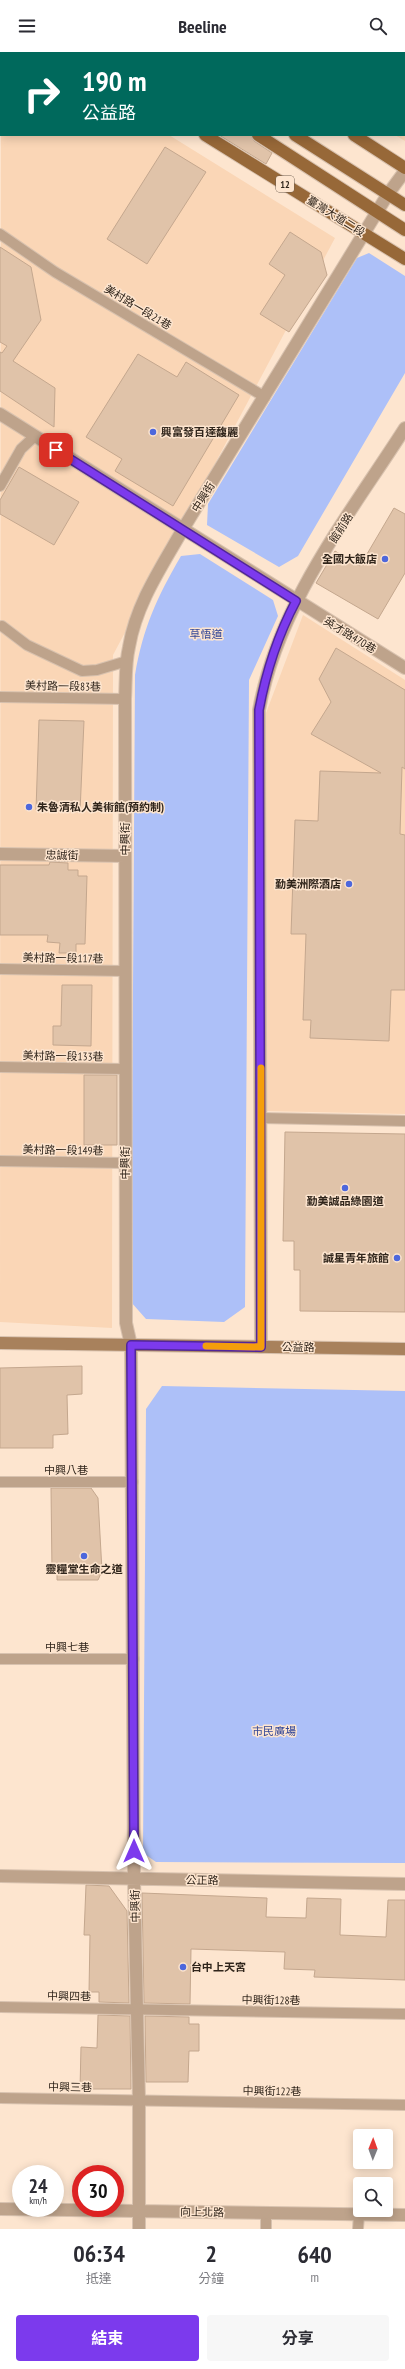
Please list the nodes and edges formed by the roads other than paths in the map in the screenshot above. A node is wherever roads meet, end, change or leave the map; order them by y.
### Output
1 (207, 136) edge
2 (260, 136) edge
3 (298, 136) edge
4 (356, 136) edge
5 (405, 168) edge
6 (405, 172) edge
7 (388, 194) junction
8 (405, 205) edge
9 (377, 213) junction
10 (405, 230) edge
11 (364, 233) junction
12 (0, 234) edge
13 (405, 259) edge
14 (266, 397) junction
15 (0, 414) edge
16 (405, 428) edge
17 (35, 436) junction
18 (0, 486) edge
19 (183, 529) junction
20 (296, 601) junction
21 (2, 626) dead end
22 (127, 661) junction
23 (405, 668) edge
24 (0, 697) edge
25 (125, 699) junction
26 (0, 854) edge
27 (125, 856) junction
28 (0, 969) edge
29 (125, 971) junction
30 (0, 1067) edge
31 (125, 1069) junction
32 (261, 1118) junction
33 (405, 1121) edge
34 (0, 1161) edge
35 (125, 1163) junction
36 (0, 1343) edge
37 (131, 1345) junction
38 (261, 1347) junction
39 (405, 1349) edge
40 (0, 1482) edge
41 (133, 1482) junction
42 (0, 1659) edge
43 (134, 1659) junction
44 (0, 1876) edge
45 (134, 1879) junction
46 (405, 1884) edge
47 (0, 2007) edge
48 (137, 2009) junction
49 (405, 2014) edge
50 (0, 2098) edge
51 (139, 2100) junction
52 (405, 2105) edge
53 (0, 2209) edge
54 (140, 2211) junction
55 (266, 2214) junction
56 (353, 2214) edge
57 (393, 2215) edge
58 (405, 2215) edge
59 (359, 2217) edge
60 (140, 2229) edge
61 (266, 2229) edge
62 (358, 2229) edge

1 - 11 main road, 臺灣大道二段 / 12
2 - 9 main road, 12
3 - 7 main road
4 - 5 main road
6 - 7 street, 中興街
7 - 8 main road
7 - 9 street, 中興街
9 - 10 main road, 12
9 - 11 street, 中興街
11 - 13 main road, 臺灣大道二段 / 12
11 - 14 street, 中興街
12 - 14 lane, 美村路一段21巷
14 - 19 street, 中興街
15 - 17 street, 英才路470巷
16 - 20 street, 館前路
17 - 18 lane
17 - 19 street, 英才路470巷
19 - 20 street, 英才路470巷
19 - 22 street, 中興街
20 - 23 street, 英才路470巷
20 - 32 street, 館前路
21 - 22 lane
22 - 25 street, 中興街
24 - 25 lane, 美村路一段83巷
25 - 27 street, 中興街
26 - 27 street, 忠誠街
27 - 29 street, 中興街
28 - 29 lane, 美村路一段117巷
29 - 31 street, 中興街
30 - 31 lane, 美村路一段133巷
31 - 35 street, 中興街
32 - 33 lane
32 - 38 street, 館前路
34 - 35 lane, 美村路一段149巷
35 - 37 street, 中興街
36 - 37 main road, 公益路
37 - 38 main road, 公益路
37 - 41 street, 中興街
38 - 39 main road, 公益路
40 - 41 lane, 中興八巷
41 - 43 street, 中興街
42 - 43 lane, 中興七巷
43 - 45 street, 中興街
44 - 45 street, 公正路
45 - 46 street, 公正路
45 - 48 street, 中興街
47 - 48 lane, 中興四巷
48 - 49 lane, 中興街128巷
48 - 51 street, 中興街
50 - 51 lane, 中興三巷
51 - 52 lane, 中興街122巷
51 - 54 street, 中興街
53 - 54 street, 向上北路
54 - 55 street, 向上北路
54 - 60 street, 中興街
55 - 56 street, 向上北路
55 - 61 lane
57 - 58 street, 向上北路
59 - 62 lane

